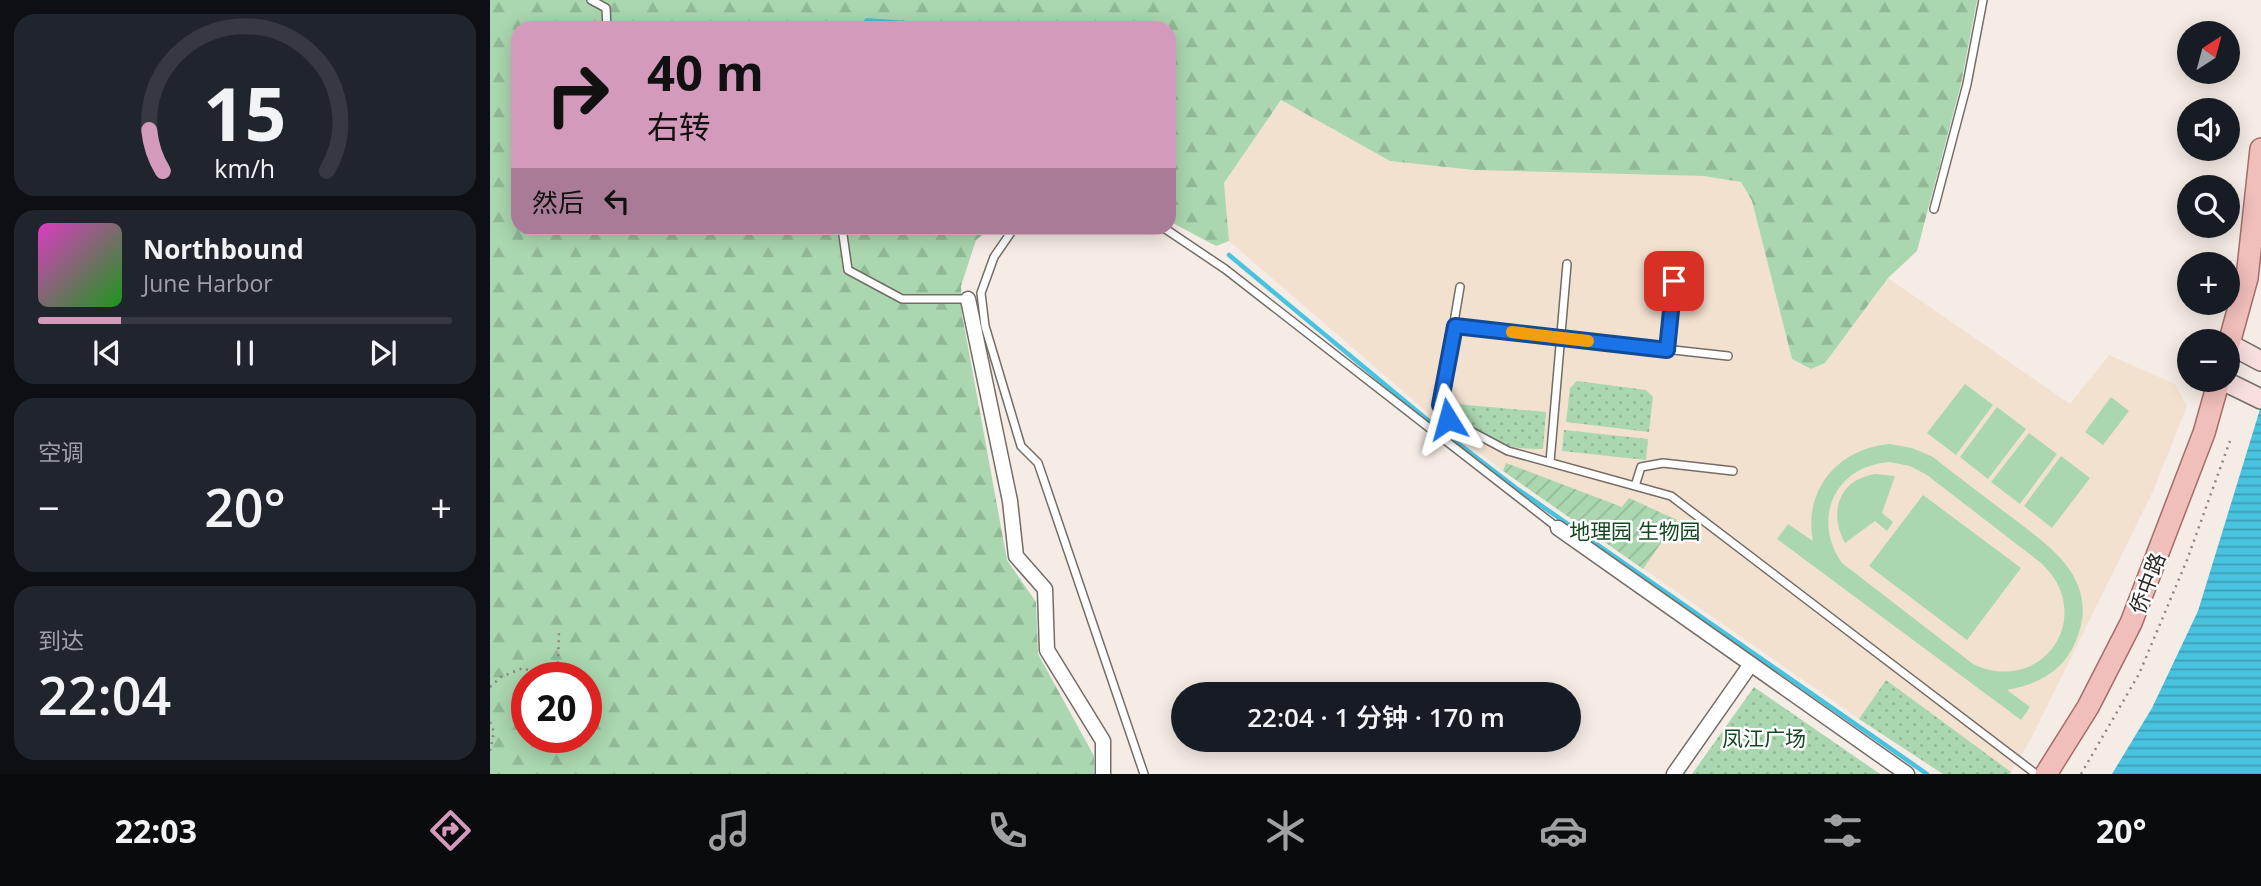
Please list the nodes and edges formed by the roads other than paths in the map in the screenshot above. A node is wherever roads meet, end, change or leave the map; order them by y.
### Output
1 (591, 0) edge
2 (1983, 0) edge
3 (607, 21) edge
4 (2261, 149) edge
5 (1934, 209) dead end
6 (843, 235) edge
7 (1009, 235) edge
8 (1175, 235) edge
9 (1567, 264) dead end
10 (1674, 281) dead end
11 (1461, 287) dead end
12 (968, 299) joint
13 (1455, 326) junction
14 (2233, 329) edge
15 (1560, 338) junction
16 (1667, 350) junction
17 (2240, 351) edge
18 (1728, 356) dead end
19 (2261, 361) edge
20 (2240, 389) edge
21 (2216, 392) edge
22 (2258, 398) edge
23 (1550, 462) junction
24 (1733, 471) dead end
25 (1635, 486) junction
26 (1558, 528) joint
27 (1751, 664) junction
28 (1103, 774) edge
29 (1144, 774) edge
30 (1674, 774) edge
31 (1907, 774) edge
32 (2036, 774) edge
33 (2046, 774) edge

1 - 3 lane
2 - 5 lane
4 - 14 main road
6 - 12 lane
7 - 29 lane
8 - 26 lane
9 - 15 lane
10 - 16 lane
11 - 13 lane
12 - 28 street
13 - 15 lane
13 - 23 lane
15 - 16 lane
15 - 23 lane
16 - 18 lane
17 - 19 main road
20 - 22 main road
21 - 33 main road, 侨中路
23 - 25 lane
24 - 25 lane
25 - 32 lane
26 - 27 street
27 - 30 street
27 - 31 street

